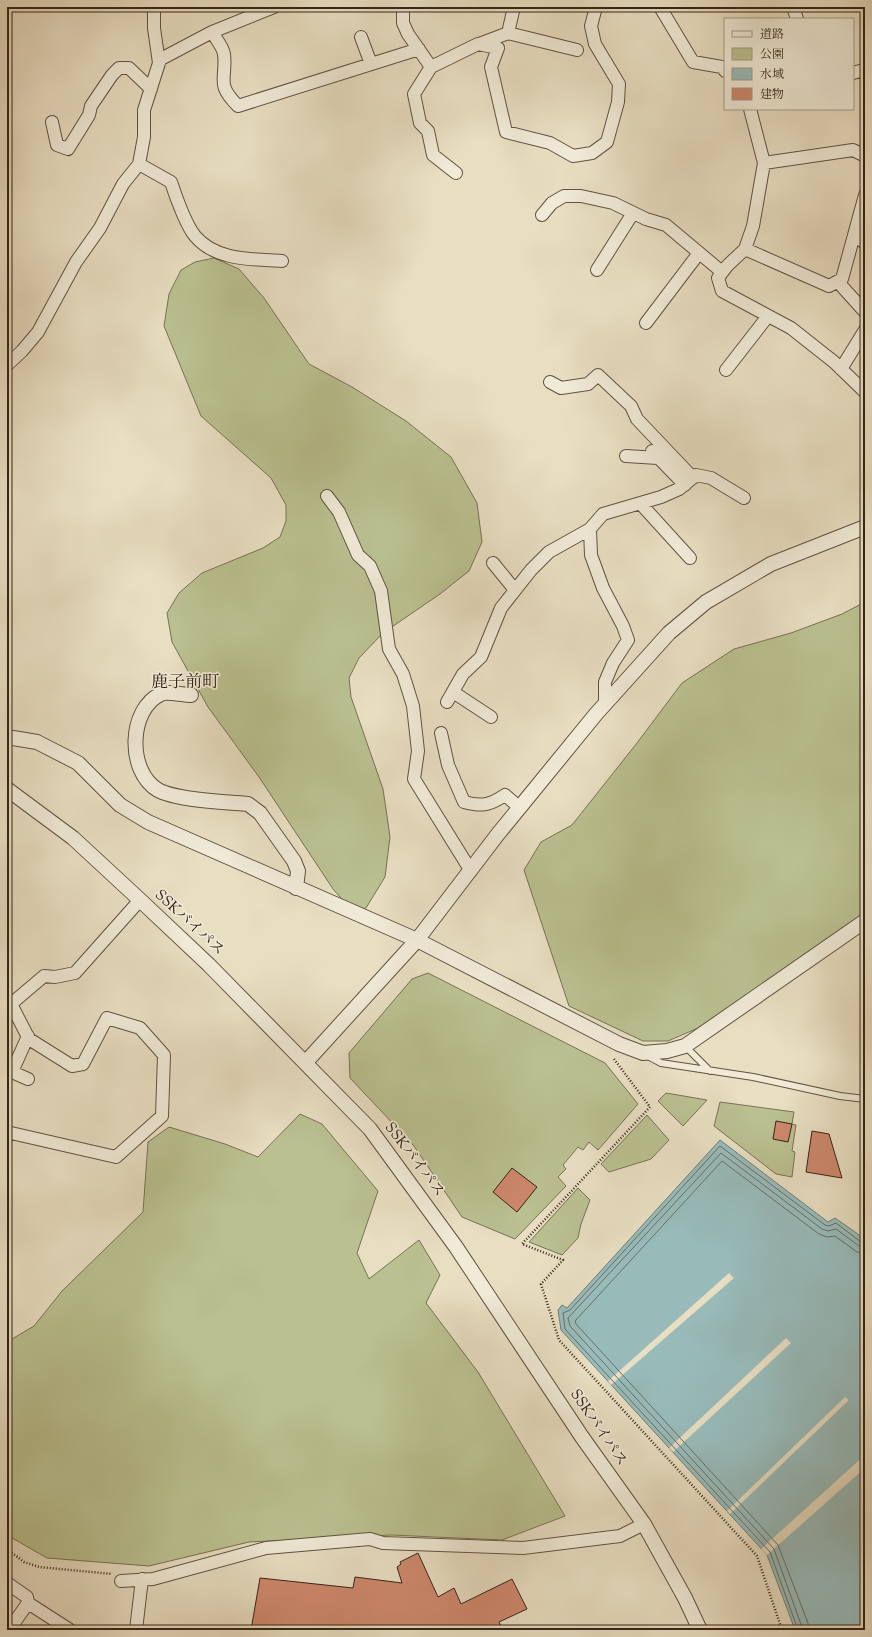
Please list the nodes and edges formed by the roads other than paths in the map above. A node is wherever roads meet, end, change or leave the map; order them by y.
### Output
1 (154, 7) edge
2 (274, 7) edge
3 (403, 7) edge
4 (514, 7) edge
5 (596, 7) edge
6 (660, 7) edge
7 (793, 7) edge
8 (797, 18) edge
9 (212, 32) junction
10 (508, 33) junction
11 (361, 37) dead end
12 (478, 44) junction
13 (419, 49) junction
14 (577, 50) dead end
15 (159, 60) junction
16 (371, 64) junction
17 (431, 67) junction
18 (724, 70) edge
19 (854, 73) edge
20 (865, 73) edge
21 (151, 89) junction
22 (750, 110) edge
23 (52, 122) dead end
24 (865, 156) edge
25 (764, 163) junction
26 (139, 164) junction
27 (456, 173) dead end
28 (865, 195) edge
29 (633, 213) junction
30 (542, 215) dead end
31 (854, 235) junction
32 (865, 243) edge
33 (745, 249) junction
34 (699, 253) junction
35 (282, 261) dead end
36 (597, 270) dead end
37 (722, 272) junction
38 (838, 282) junction
39 (865, 312) edge
40 (768, 316) junction
41 (646, 323) dead end
42 (865, 330) edge
43 (7, 365) edge
44 (841, 369) junction
45 (726, 370) dead end
46 (550, 382) dead end
47 (865, 392) edge
48 (626, 456) dead end
49 (689, 481) junction
50 (327, 496) dead end
51 (744, 498) dead end
52 (640, 503) junction
53 (865, 527) edge
54 (590, 529) junction
55 (690, 558) dead end
56 (493, 562) dead end
57 (515, 590) junction
58 (453, 692) junction
59 (191, 695) dead end
60 (447, 702) dead end
61 (604, 705) junction
62 (491, 717) dead end
63 (441, 733) dead end
64 (7, 737) edge
65 (7, 789) edge
66 (520, 808) junction
67 (471, 871) junction
68 (296, 888) junction
69 (140, 900) junction
70 (865, 921) edge
71 (417, 940) junction
72 (9, 1003) edge
73 (28, 1036) junction
74 (685, 1046) junction
75 (643, 1053) junction
76 (306, 1062) junction
77 (710, 1071) junction
78 (28, 1079) dead end
79 (865, 1099) edge
80 (7, 1135) edge
81 (644, 1524) junction
82 (142, 1579) junction
83 (123, 1580) road end
84 (7, 1583) edge
85 (28, 1603) junction
86 (9, 1630) edge
87 (70, 1630) edge
88 (136, 1630) edge
89 (700, 1630) edge

1 - 15 street
2 - 9 street
3 - 13 street
4 - 10 street
5 - 12 street
6 - 18 street
7 - 8 street
9 - 15 street
9 - 16 street
10 - 12 street
10 - 14 street
11 - 16 street
12 - 17 street
13 - 16 street
13 - 17 street
15 - 21 street
17 - 27 street
19 - 20 street
21 - 23 street
21 - 26 street
22 - 25 street
24 - 25 street
25 - 33 street
26 - 35 street
26 - 43 street
28 - 31 street
29 - 30 street
29 - 34 street
29 - 36 street
31 - 32 street
31 - 38 street
33 - 37 street
33 - 38 street
34 - 37 street
34 - 41 street
37 - 40 street
38 - 39 street
40 - 44 street
40 - 45 street
42 - 44 street
44 - 47 street
46 - 49 street
48 - 49 street
49 - 51 street
49 - 52 street
50 - 67 street
52 - 54 street
52 - 55 street
53 - 61 street
54 - 57 street
54 - 61 street
56 - 57 street
57 - 58 street
58 - 60 street
58 - 62 street
59 - 68 street
61 - 66 street
63 - 66 street
64 - 68 street
65 - 69 street, SSKバイパス
66 - 67 street
67 - 71 street
68 - 71 street
69 - 72 street
69 - 76 street, SSKバイパス
70 - 74 street
71 - 75 street
71 - 76 street
72 - 73 street
73 - 78 street
73 - 80 street
74 - 75 street
74 - 77 lane
75 - 77 lane
76 - 81 street, SSKバイパス
77 - 79 lane
81 - 82 street
81 - 89 street, SSKバイパス
82 - 83 street
82 - 88 street
84 - 85 street
85 - 86 street
85 - 87 street

